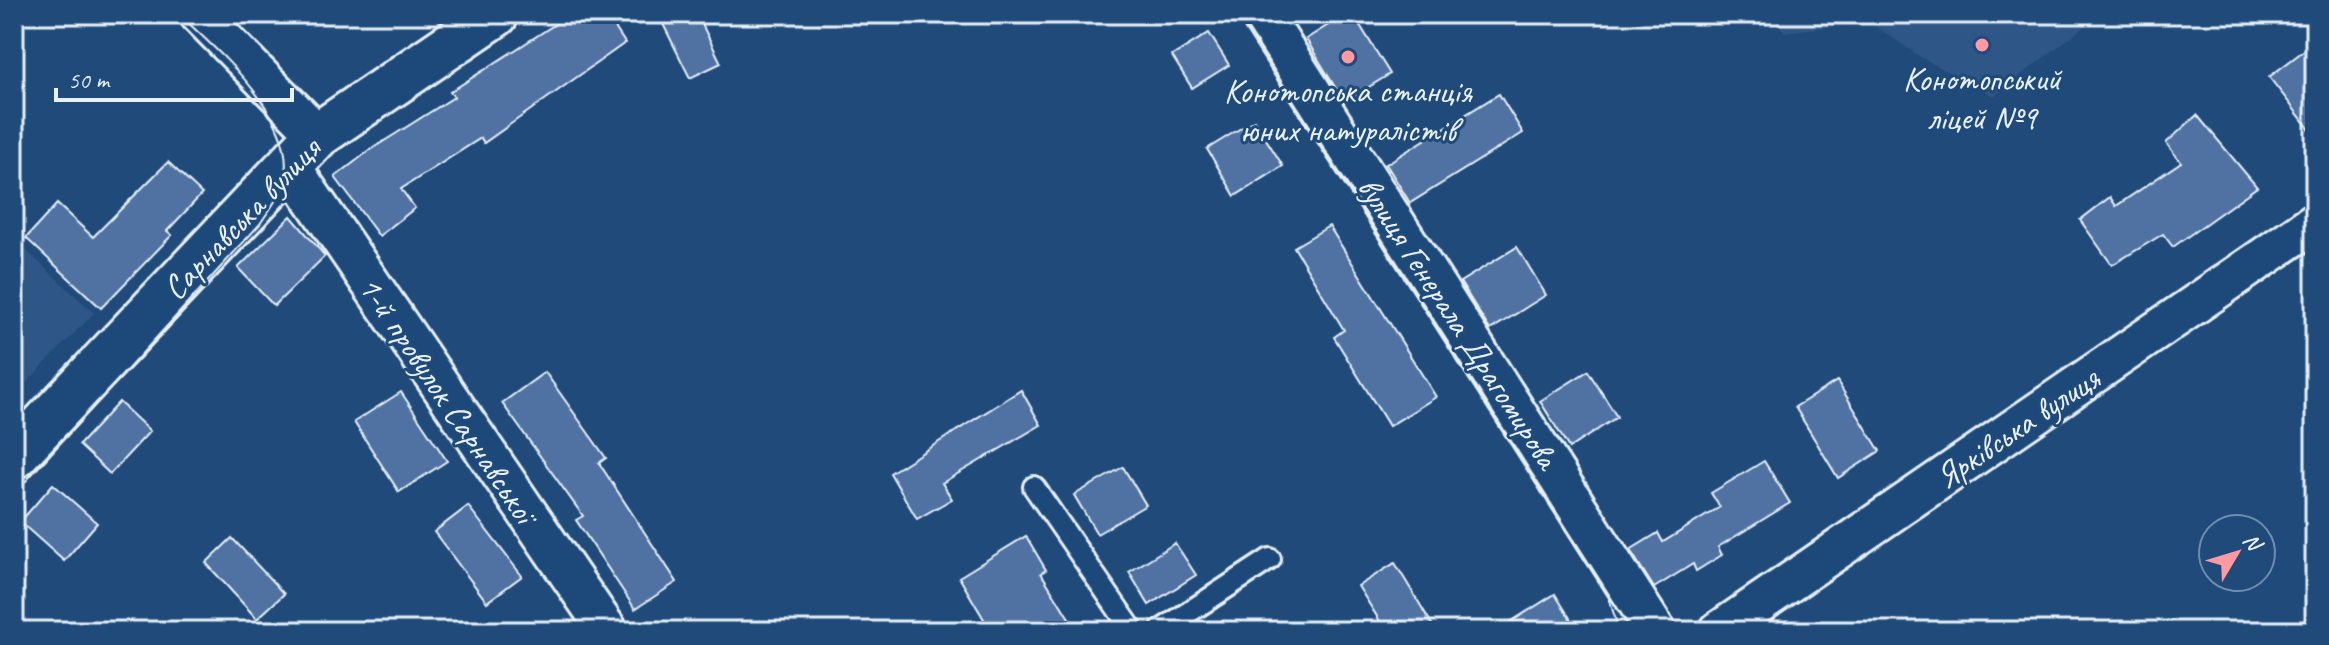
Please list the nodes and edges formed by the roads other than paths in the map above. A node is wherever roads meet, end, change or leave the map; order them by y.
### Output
1 (199, 14) edge
2 (496, 14) edge
3 (1262, 14) edge
4 (304, 150) junction
5 (2315, 222) edge
6 (14, 456) edge
7 (1034, 487) dead end
8 (1270, 559) dead end
9 (608, 631) edge
10 (1133, 631) edge
11 (1160, 631) edge
12 (1656, 631) edge
13 (1719, 631) edge

1 - 4 street, 1-й провулок Сарнавської
2 - 4 street, Сарнавська вулиця
3 - 12 street, вулиця Генерала Драгомирова
4 - 6 street, Сарнавська вулиця
4 - 9 street, 1-й провулок Сарнавської
5 - 13 street, Ярківська вулиця
7 - 10 lane
8 - 11 lane

